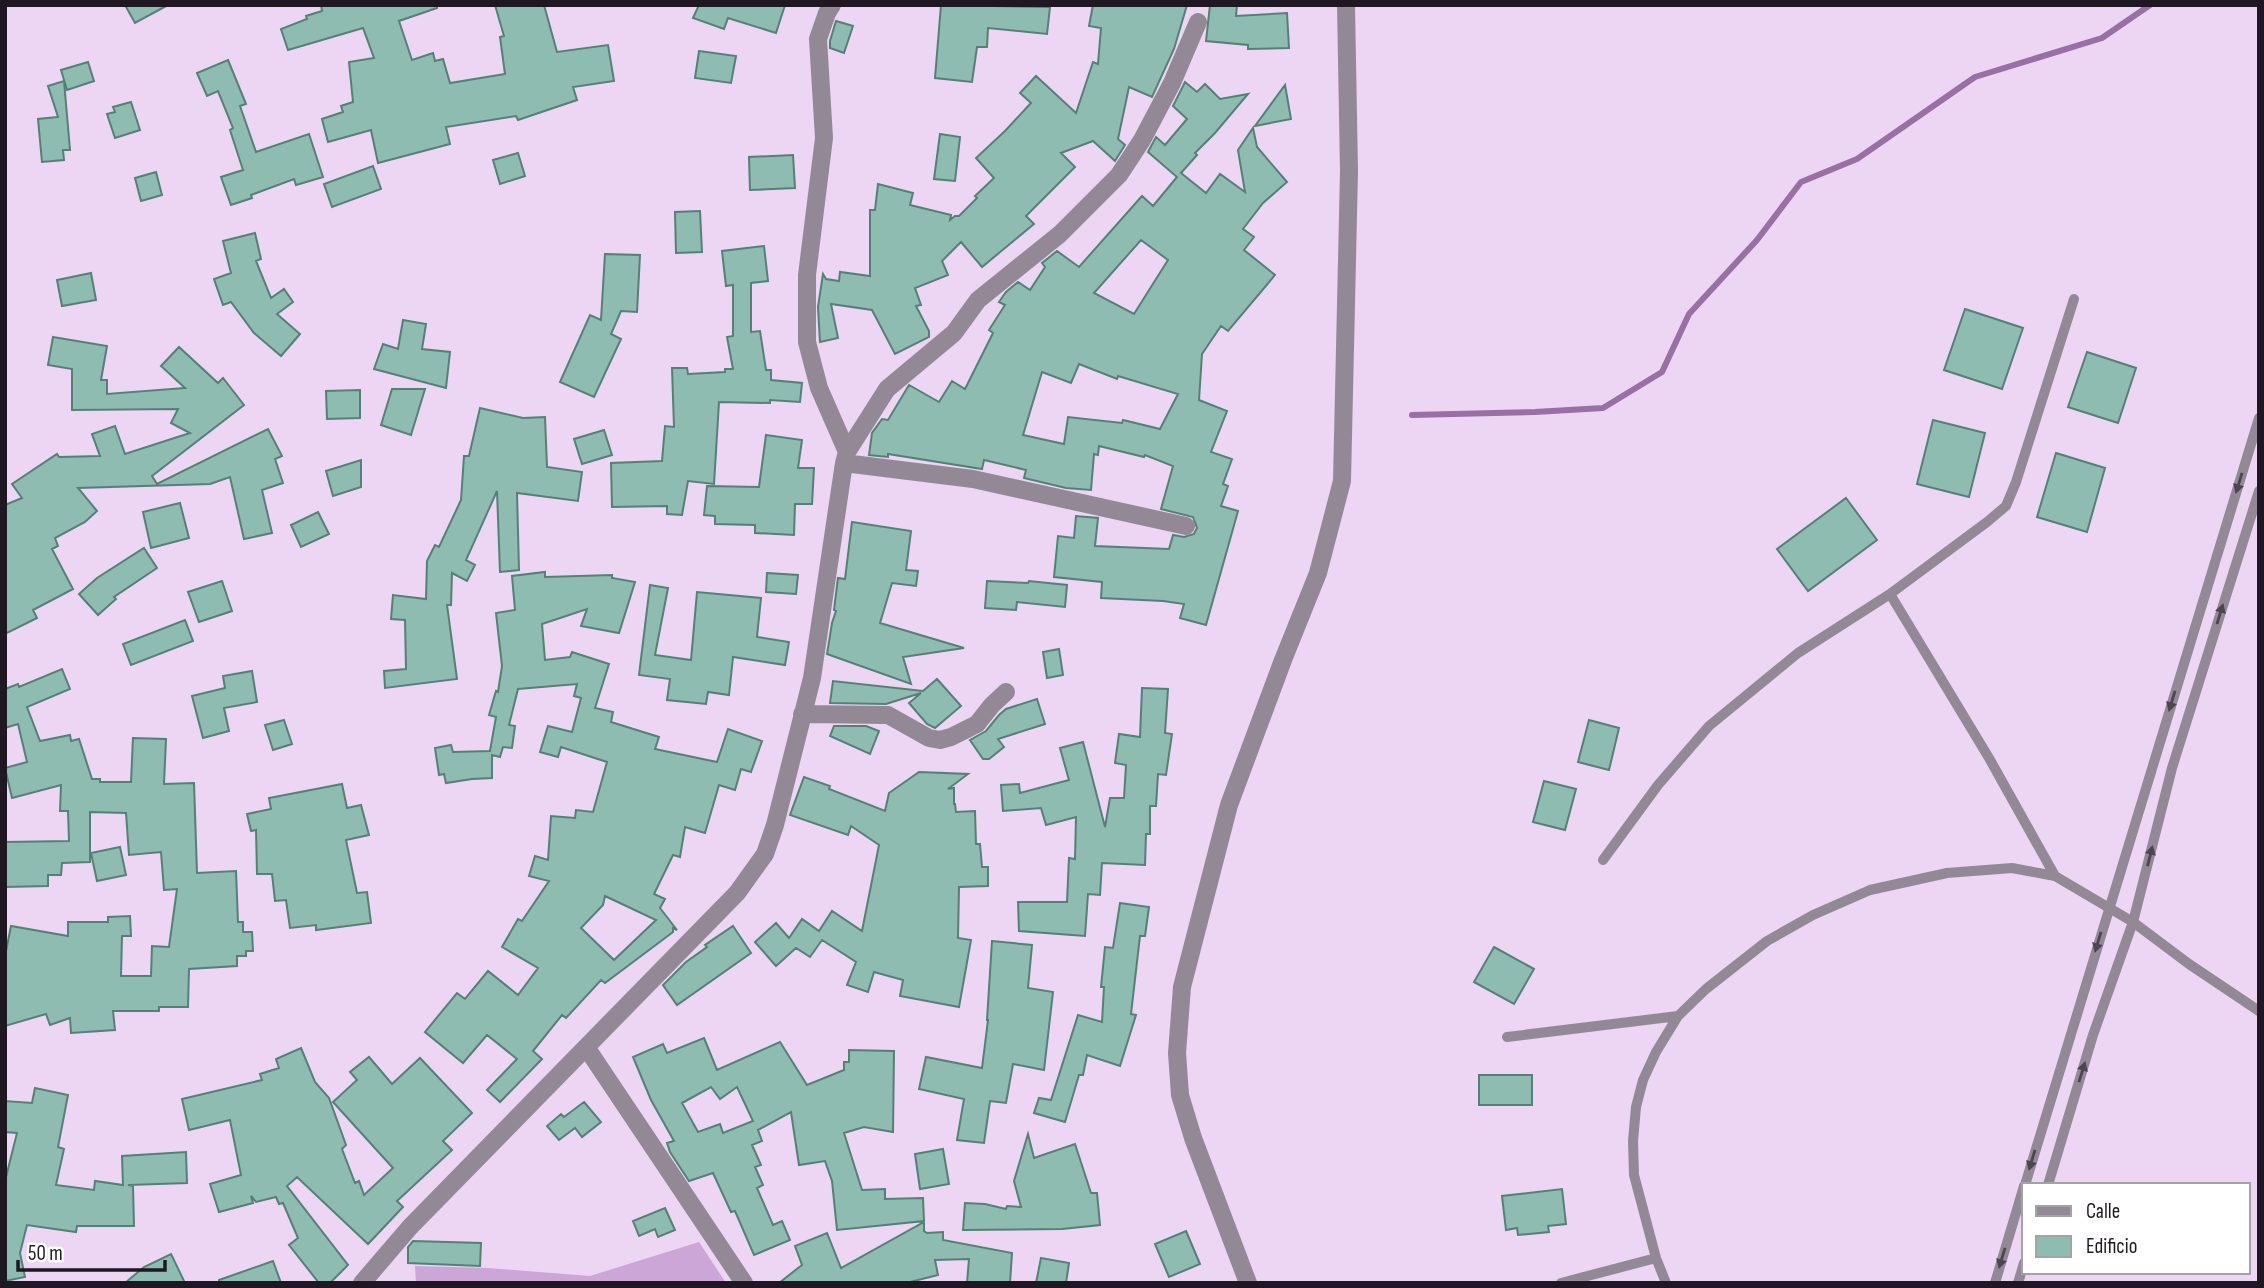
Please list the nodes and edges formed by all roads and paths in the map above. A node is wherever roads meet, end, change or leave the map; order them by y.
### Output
1 (832, 5) edge
2 (1346, 5) edge
3 (1198, 22) dead end
4 (2074, 299) dead end
5 (2259, 418) edge
6 (846, 457) junction
7 (2259, 491) edge
8 (1186, 526) dead end
9 (1889, 594) junction
10 (1006, 692) dead end
11 (802, 714) junction
12 (1603, 860) dead end
13 (2055, 876) junction
14 (2109, 907) junction
15 (2133, 922) junction
16 (2259, 1011) edge
17 (1678, 1016) junction
18 (1507, 1037) dead end
19 (586, 1048) junction
20 (2025, 1183) edge
21 (2049, 1183) edge
22 (2022, 1192) edge
23 (1656, 1258) junction
24 (362, 1283) edge
25 (744, 1283) edge
26 (1248, 1283) edge
27 (1561, 1283) edge
28 (1666, 1283) edge
29 (1995, 1283) edge

1 - 6 street
2 - 26 street
3 - 6 street
4 - 9 lane
5 -> 14 lane
6 - 8 street
6 - 11 street
15 -> 7 lane
9 - 12 lane
9 - 13 lane
10 - 11 street
11 - 19 street
13 - 14 lane
13 - 17 lane
14 - 15 lane
14 -> 20 lane
15 - 16 lane
21 -> 15 lane
17 - 18 lane
17 - 23 lane
19 - 24 street
19 - 25 street
22 -> 29 lane
23 - 27 lane
23 - 28 lane

